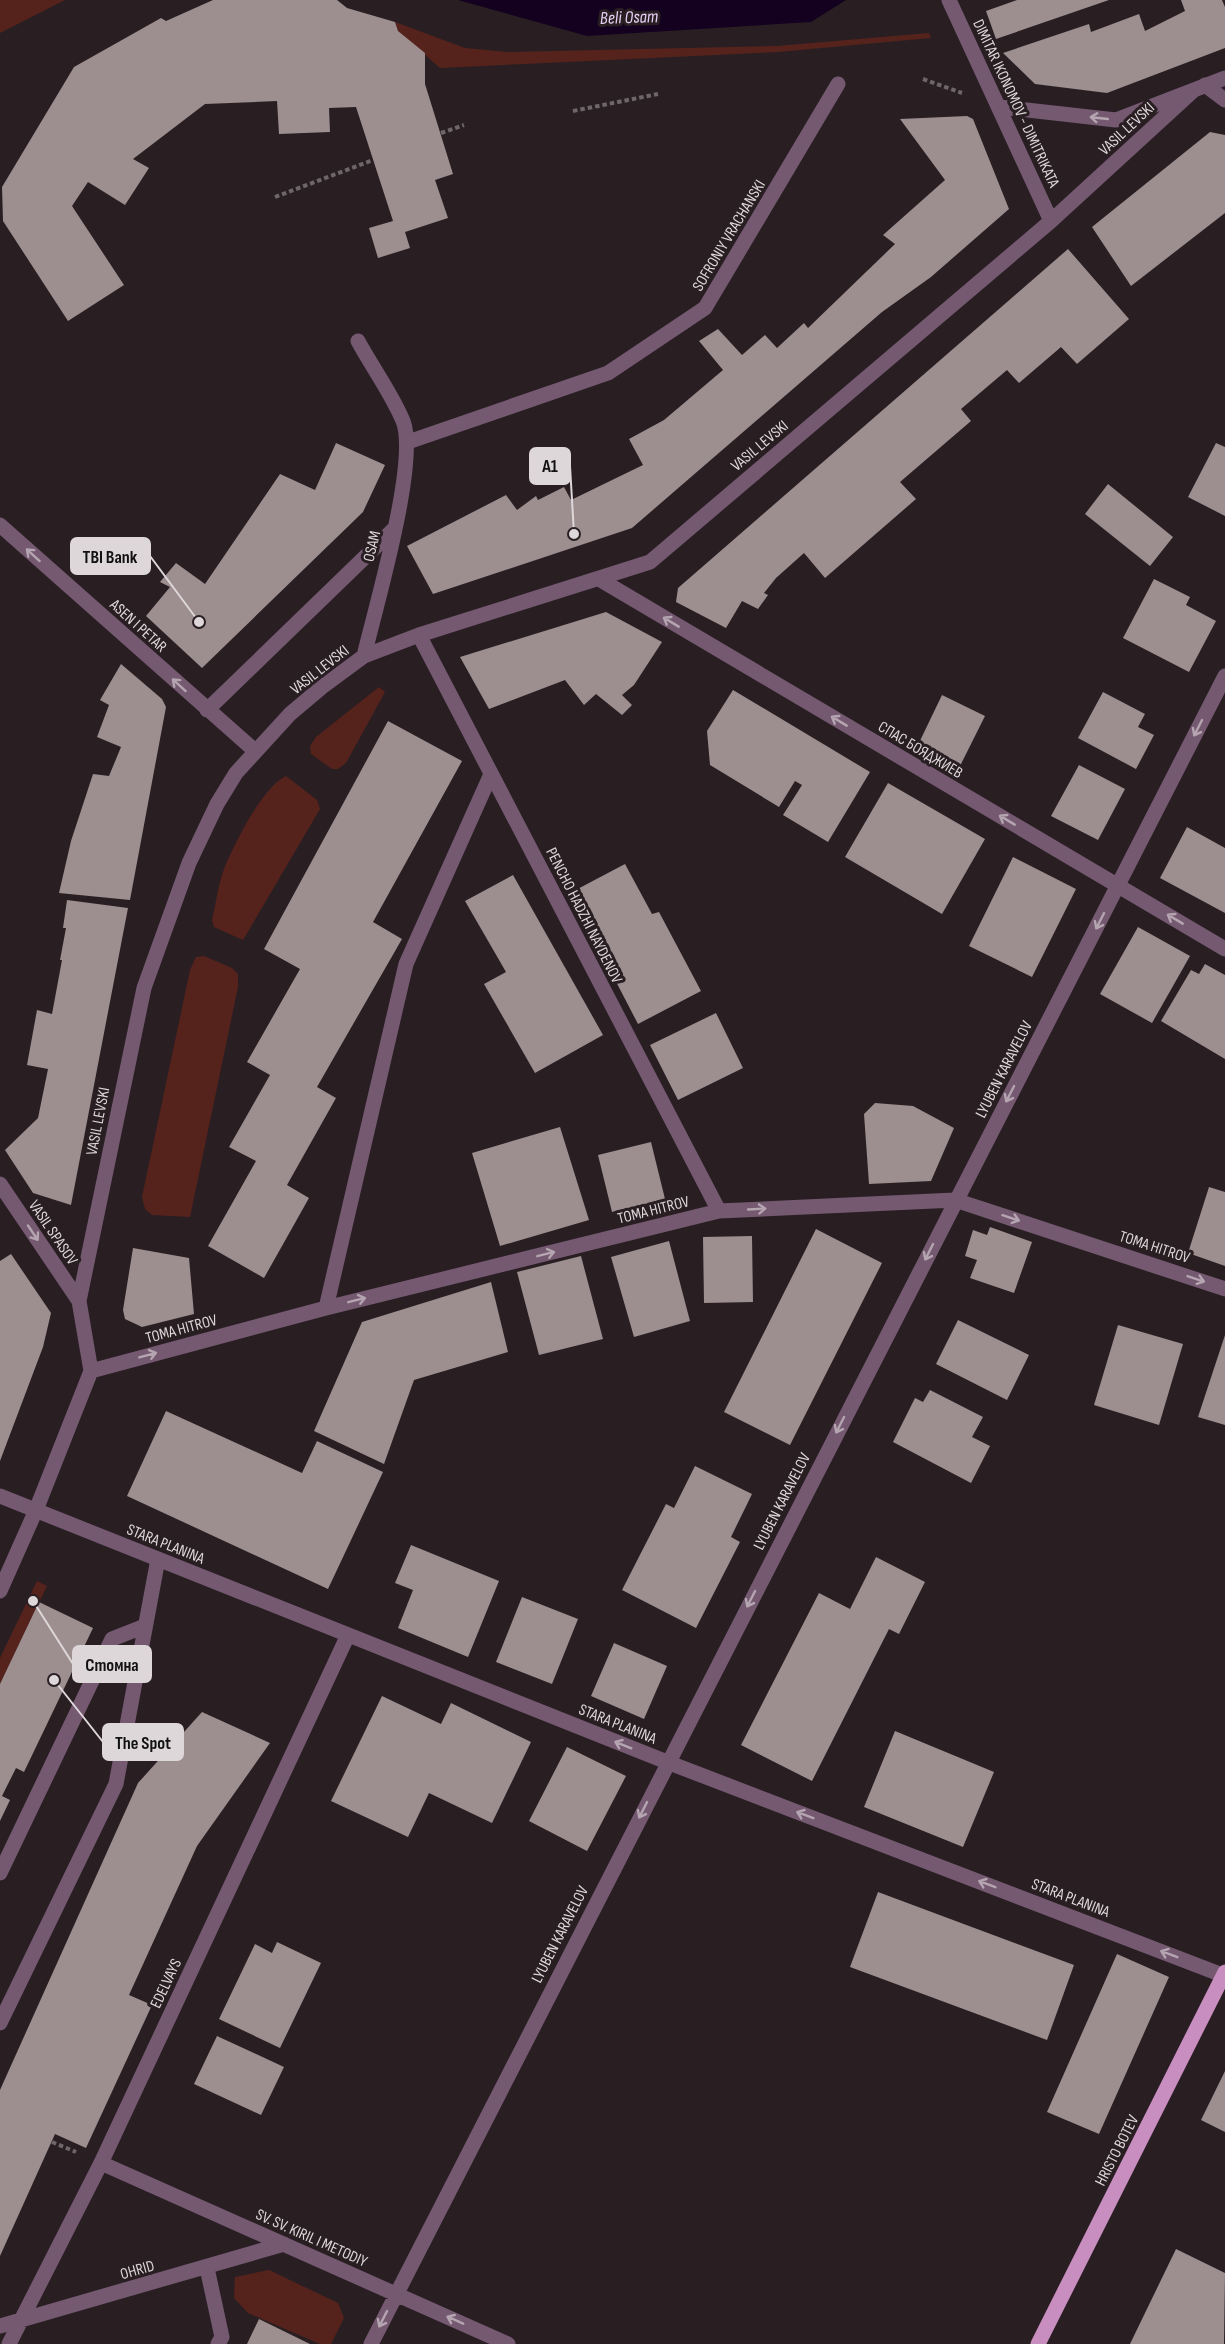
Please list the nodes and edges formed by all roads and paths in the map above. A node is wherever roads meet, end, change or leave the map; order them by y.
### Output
1 (949, 0) edge
2 (1225, 78) edge
3 (838, 84) dead end
4 (1199, 87) junction
5 (658, 94) dead end
6 (1225, 100) edge
7 (1000, 107) junction
8 (573, 111) dead end
9 (464, 125) dead end
10 (441, 134) dead end
11 (373, 160) dead end
12 (275, 197) dead end
13 (1052, 221) junction
14 (358, 341) dead end
15 (408, 442) junction
16 (0, 525) edge
17 (394, 529) junction
18 (598, 579) junction
19 (419, 635) junction
20 (364, 656) junction
21 (1225, 676) edge
22 (207, 710) junction
23 (255, 751) junction
24 (491, 774) junction
25 (1118, 886) junction
26 (1225, 949) edge
27 (0, 1184) edge
28 (955, 1200) junction
29 (719, 1211) junction
30 (1225, 1288) edge
31 (79, 1301) junction
32 (326, 1308) junction
33 (92, 1371) junction
34 (0, 1496) edge
35 (36, 1510) junction
36 (158, 1559) junction
37 (0, 1591) edge
38 (145, 1626) junction
39 (348, 1635) junction
40 (667, 1762) junction
41 (0, 1873) edge
42 (1224, 1975) edge
43 (0, 2023) edge
44 (101, 2163) junction
45 (284, 2244) junction
46 (207, 2268) junction
47 (396, 2294) junction
48 (21, 2320) junction
49 (0, 2326) edge
50 (9, 2344) edge
51 (218, 2344) edge
52 (371, 2344) edge
53 (508, 2344) edge
54 (1038, 2344) edge

1 - 7 street, DIMITAR IKONOMOV - DIMITRIKATA
2 - 4 street, VASIL LEVSKI
3 - 15 street, SOFRONIY VRACHANSKI
4 - 6 street
4 -> 7 street
4 - 13 street, VASIL LEVSKI
5 - 8 path
7 - 13 street, DIMITAR IKONOMOV - DIMITRIKATA
9 - 10 path
11 - 12 path
13 - 18 street, VASIL LEVSKI
14 - 15 street
15 - 17 street, OSAM
22 -> 16 street, ASEN I PETAR
17 - 20 street, OSAM
17 - 22 street
18 - 19 street, VASIL LEVSKI
25 -> 18 street, СПАС БОЯДЖИЕВ
19 - 20 street, VASIL LEVSKI
19 - 24 street, PENCHO HADZHI NAYDENOV
20 - 23 street, VASIL LEVSKI
21 -> 25 street, LYUBEN KARAVELOV
22 - 23 street, ASEN I PETAR
23 - 31 street, VASIL LEVSKI
24 - 29 street, PENCHO HADZHI NAYDENOV
24 - 32 street
26 -> 25 street, СПАС БОЯДЖИЕВ
25 -> 28 street, LYUBEN KARAVELOV
27 -> 31 street, VASIL SPASOV
29 -> 28 street, TOMA HITROV
28 -> 30 street, TOMA HITROV
28 -> 40 street, LYUBEN KARAVELOV
32 -> 29 street, TOMA HITROV
31 - 33 street, VASIL LEVSKI
33 -> 32 street, TOMA HITROV
33 - 35 street
34 - 35 street, STARA PLANINA
35 - 36 street, STARA PLANINA
35 - 37 street
36 - 38 street
36 - 39 street, STARA PLANINA
38 - 41 street
38 - 43 street
40 -> 39 street, STARA PLANINA
39 - 44 street, EDELVAYS
42 -> 40 street, STARA PLANINA
40 -> 47 street, LYUBEN KARAVELOV
42 - 54 main road, HRISTO BOTEV
44 - 45 street, SV. SV. KIRIL I METODIY
44 - 48 street, EDELVAYS
45 - 46 street, OHRID
45 - 47 street, SV. SV. KIRIL I METODIY
46 - 48 street, OHRID
46 - 51 street
47 -> 52 street, LYUBEN KARAVELOV
53 -> 47 street, SV. SV. KIRIL I METODIY
48 - 49 street, OHRID
48 - 50 street, EDELVAYS

